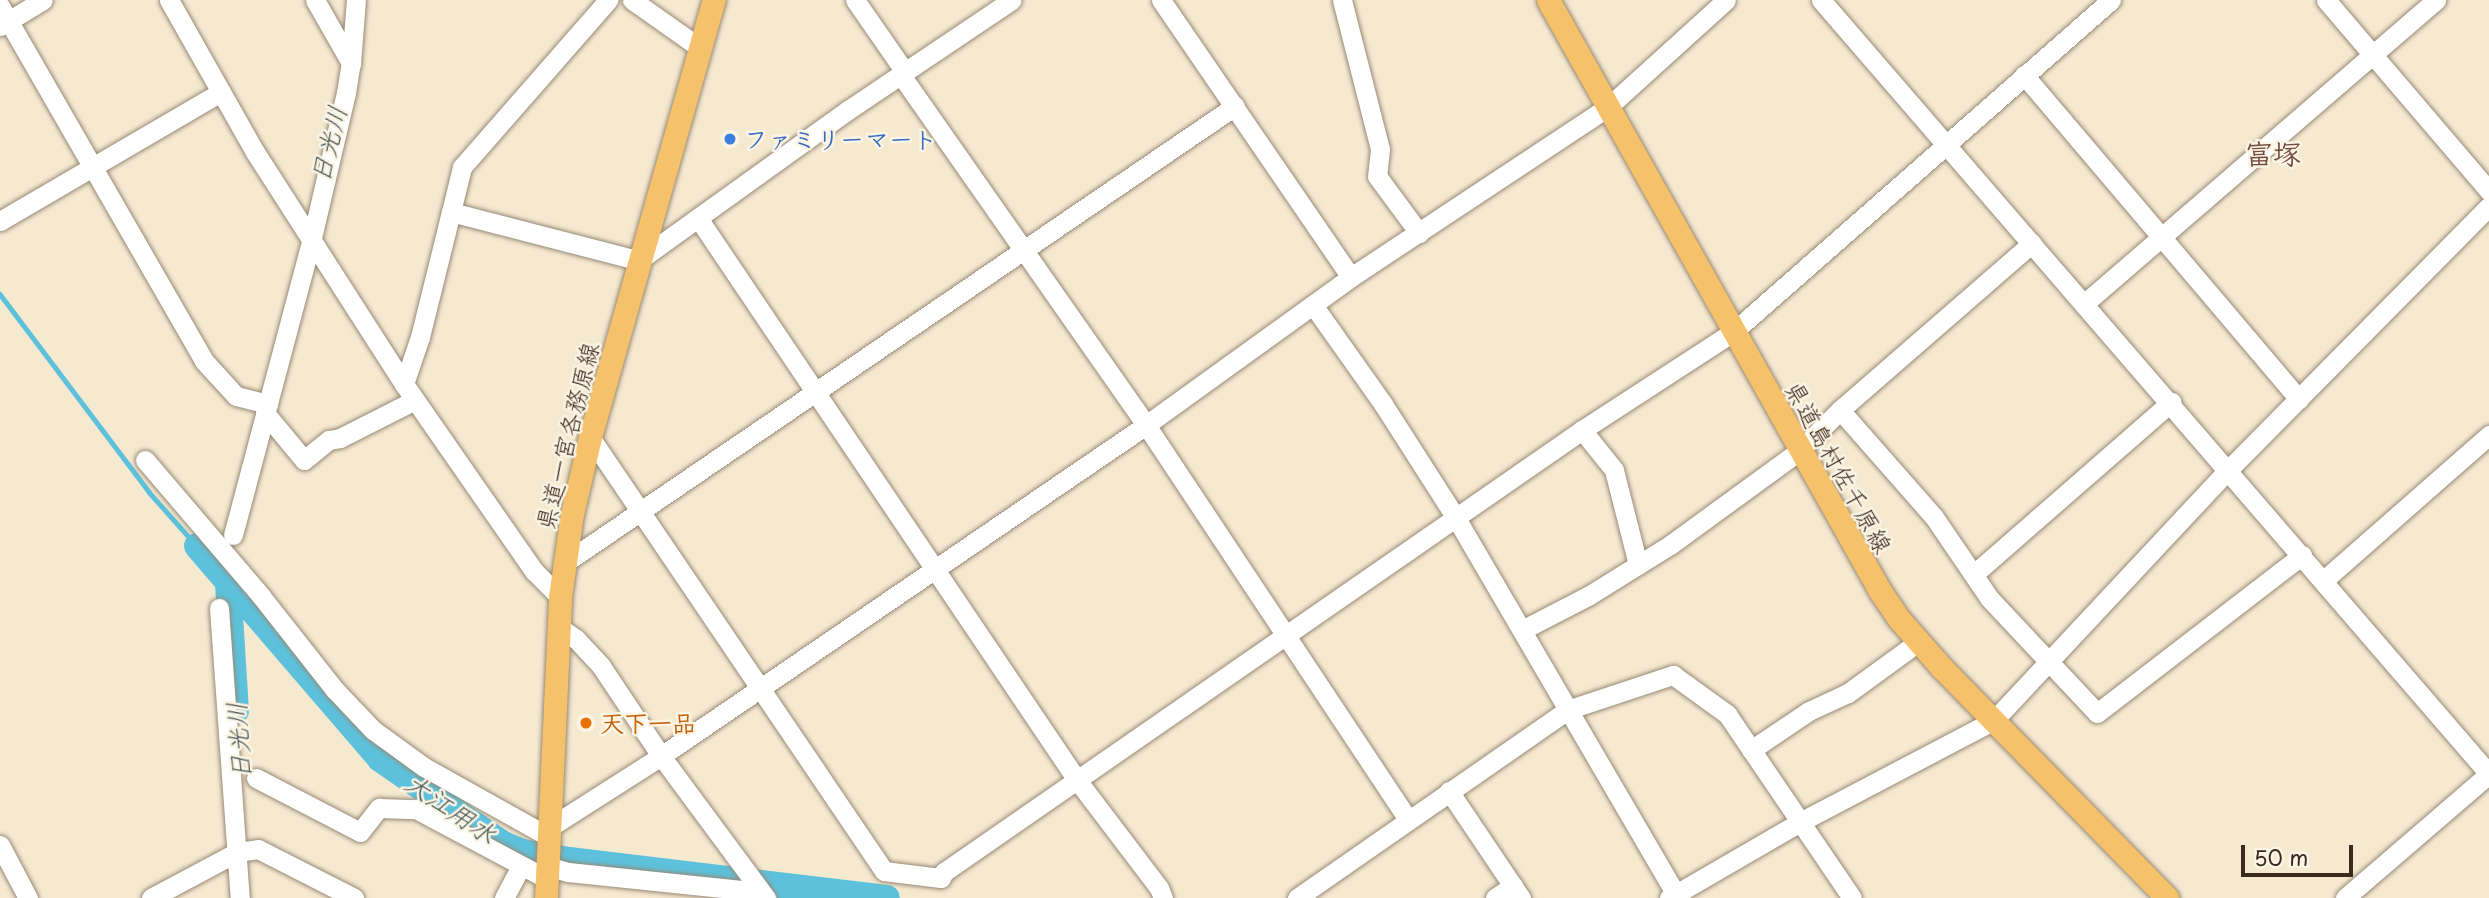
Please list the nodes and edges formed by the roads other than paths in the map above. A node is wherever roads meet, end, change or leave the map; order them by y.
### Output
1 (43, 0) edge
2 (169, 0) edge
3 (315, 0) edge
4 (356, 0) edge
5 (608, 0) edge
6 (632, 0) edge
7 (714, 0) edge
8 (855, 0) edge
9 (1012, 0) edge
10 (1161, 0) edge
11 (1342, 0) edge
12 (1548, 0) edge
13 (1726, 0) edge
14 (1821, 0) edge
15 (2111, 0) edge
16 (2326, 0) edge
17 (2435, 0) edge
18 (3, 17) edge
19 (700, 48) junction
20 (2373, 55) junction
21 (351, 63) junction
22 (903, 73) junction
23 (2024, 75) junction
24 (221, 92) junction
25 (1235, 106) junction
26 (1608, 107) junction
27 (1946, 143) junction
28 (93, 168) junction
29 (2489, 191) edge
30 (2489, 206) edge
31 (451, 212) junction
32 (698, 218) junction
33 (0, 221) edge
34 (1419, 233) junction
35 (2161, 238) junction
36 (310, 242) junction
37 (2032, 243) junction
38 (1023, 248) junction
39 (642, 258) junction
40 (1351, 277) junction
41 (2085, 303) junction
42 (1312, 305) junction
43 (1733, 332) junction
44 (816, 390) junction
45 (409, 392) junction
46 (2299, 399) junction
47 (2171, 402) junction
48 (266, 409) junction
49 (1840, 410) junction
50 (1146, 425) junction
51 (1582, 430) junction
52 (2489, 435) edge
53 (590, 437) junction
54 (1799, 451) junction
55 (145, 460) dead end
56 (2228, 470) junction
57 (640, 510) junction
58 (1456, 518) junction
59 (233, 535) dead end
60 (2302, 555) junction
61 (563, 564) junction
62 (1638, 565) junction
63 (934, 567) junction
64 (1974, 574) junction
65 (2324, 580) junction
66 (560, 597) junction
67 (219, 608) dead end
68 (559, 627) junction
69 (1522, 630) junction
70 (1286, 635) junction
71 (1918, 642) junction
72 (2049, 662) junction
73 (761, 687) junction
74 (1567, 710) junction
75 (1994, 720) junction
76 (1751, 750) junction
77 (661, 756) junction
78 (257, 778) dead end
79 (1077, 780) junction
80 (1450, 791) junction
81 (1408, 819) junction
82 (1802, 821) junction
83 (549, 835) junction
84 (0, 845) edge
85 (237, 852) junction
86 (520, 867) junction
87 (547, 877) edge
88 (1517, 892) edge
89 (763, 895) edge
90 (1673, 896) edge
91 (28, 898) edge
92 (151, 898) edge
93 (240, 898) edge
94 (354, 898) edge
95 (504, 898) edge
96 (1163, 898) edge
97 (1297, 898) edge
98 (1495, 898) edge
99 (1852, 898) edge
100 (2168, 898) edge
101 (2346, 898) edge

1 - 18 street
2 - 24 street
3 - 21 street
4 - 21 street
5 - 31 street
6 - 19 street
7 - 19 main road, 県道一宮各務原線
8 - 22 street
9 - 22 street
10 - 25 street
11 - 34 street
12 - 26 main road, 県道島村佐千原線
13 - 26 street
14 - 27 street
15 - 23 street
16 - 20 street
17 - 20 street
18 - 28 street
19 - 39 main road, 県道一宮各務原線
20 - 29 street
20 - 35 street
21 - 36 street
22 - 32 street
22 - 38 street
23 - 27 street
23 - 35 street
24 - 28 street
24 - 36 street
25 - 38 street
25 - 40 street
26 - 34 street
26 - 43 main road, 県道島村佐千原線
27 - 37 street
27 - 43 street
28 - 33 street
28 - 48 street
30 - 46 street
31 - 39 street
31 - 45 street
32 - 39 street
32 - 44 street
34 - 40 street
35 - 41 street
35 - 46 street
36 - 45 street
36 - 48 street
37 - 41 street
37 - 49 street
38 - 44 street
38 - 50 street
39 - 53 main road, 県道一宮各務原線
40 - 42 street
41 - 47 street
42 - 50 street
42 - 58 street
43 - 51 street
43 - 54 main road, 県道島村佐千原線
44 - 57 street
44 - 63 street
45 - 48 street
45 - 66 street
46 - 56 street
47 - 56 street
47 - 64 street
48 - 59 street
49 - 54 street
49 - 64 street
50 - 63 street
50 - 70 street
51 - 58 street
51 - 62 street
52 - 65 street
53 - 57 street
53 - 61 main road, 県道一宮各務原線
54 - 62 street
54 - 71 main road, 県道島村佐千原線
55 - 83 street
56 - 60 street
56 - 72 street
57 - 61 street
57 - 73 street
58 - 69 street
58 - 70 street
60 - 65 street
60 - 72 street
61 - 66 main road, 県道一宮各務原線
62 - 69 street
63 - 73 street
63 - 79 street
64 - 72 street
65 - 101 street
66 - 68 main road, 県道一宮各務原線
67 - 85 street
68 - 77 street
68 - 83 main road, 県道一宮各務原線
69 - 74 street
70 - 79 street
70 - 81 street
71 - 75 main road, 県道島村佐千原線
71 - 76 street
72 - 75 street
73 - 77 street
73 - 79 street
74 - 76 street
74 - 80 street
74 - 90 street
75 - 82 street
75 - 100 main road, 県道島村佐千原線
76 - 82 street
77 - 83 street
77 - 89 street
78 - 86 street
79 - 96 street
80 - 81 street
80 - 88 street
81 - 97 street
82 - 90 street
82 - 99 street
83 - 87 main road, 県道一宮各務原線
84 - 91 street
85 - 92 street
85 - 93 street
85 - 94 street
86 - 87 street
86 - 95 street
87 - 89 street
88 - 98 street

